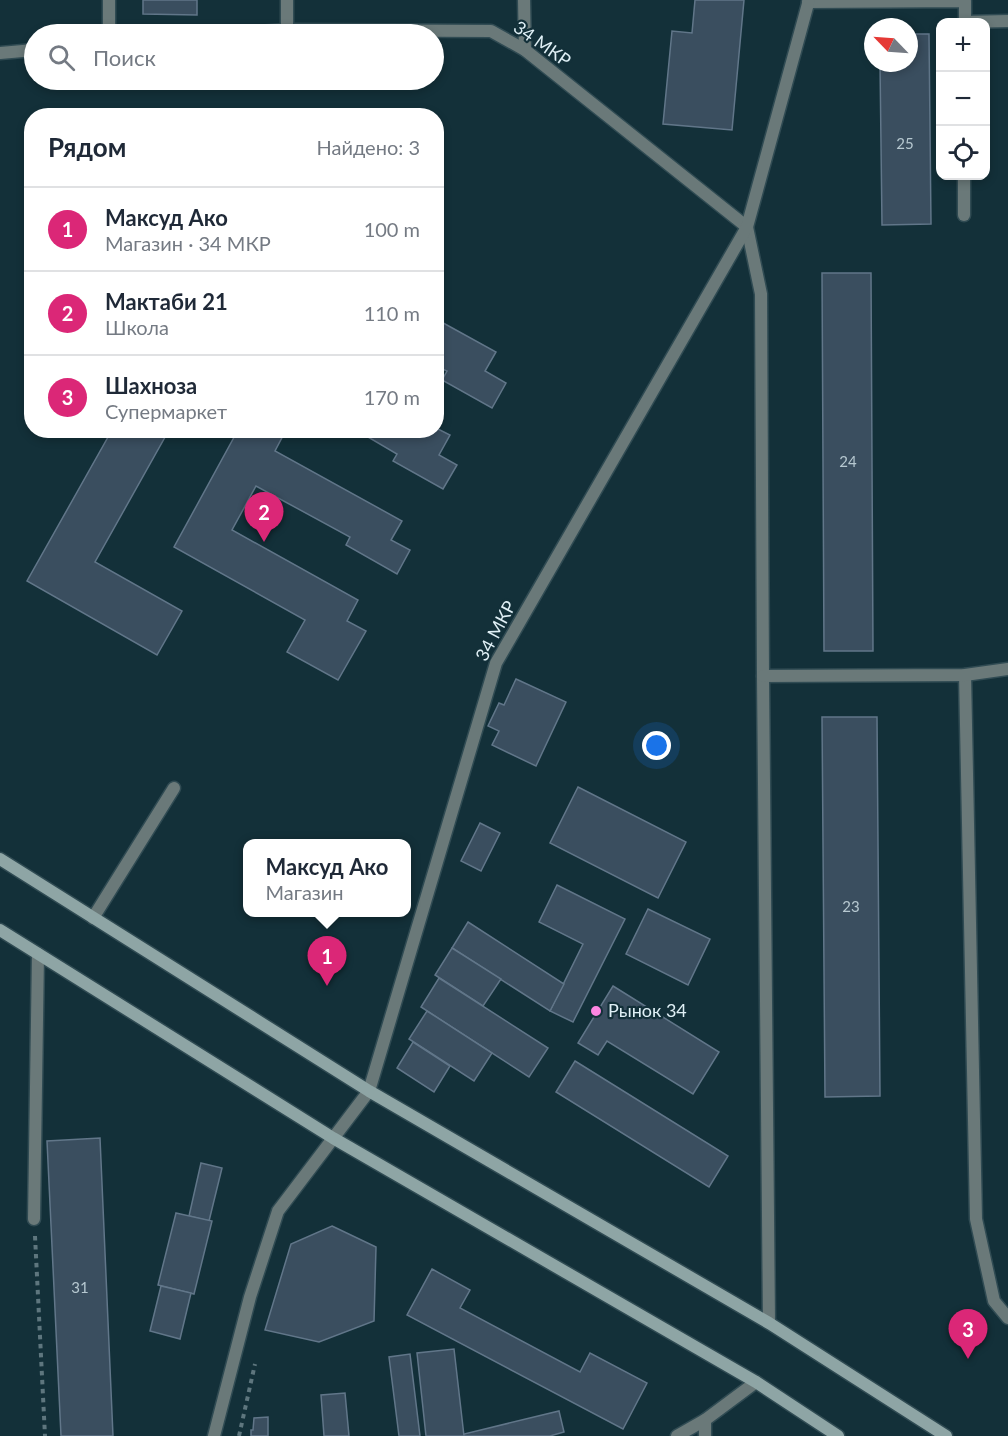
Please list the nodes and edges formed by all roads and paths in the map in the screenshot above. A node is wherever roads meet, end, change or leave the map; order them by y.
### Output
1 (109, 0) edge
2 (287, 0) edge
3 (524, 0) edge
4 (809, 1) edge
5 (965, 18) edge
6 (990, 21) edge
7 (1008, 21) edge
8 (109, 24) edge
9 (287, 24) edge
10 (444, 31) edge
11 (525, 50) junction
12 (24, 51) edge
13 (0, 53) edge
14 (964, 180) edge
15 (963, 215) dead end
16 (747, 227) junction
17 (1008, 669) edge
18 (965, 675) junction
19 (763, 676) junction
20 (174, 788) dead end
21 (0, 859) edge
22 (93, 918) junction
23 (0, 930) edge
24 (38, 954) junction
25 (369, 1091) junction
26 (333, 1138) junction
27 (34, 1219) joint
28 (1008, 1318) edge
29 (769, 1323) junction
30 (257, 1355) dead end
31 (756, 1382) junction
32 (705, 1420) junction
33 (45, 1436) edge
34 (214, 1436) edge
35 (239, 1436) edge
36 (676, 1436) edge
37 (705, 1436) edge
38 (838, 1436) edge
39 (946, 1436) edge

1 - 8 street
2 - 9 street
3 - 11 street
4 - 5 street
4 - 16 street, 34 МКР
6 - 7 street
10 - 11 street, 34 МКР
11 - 16 street, 34 МКР
12 - 13 street
14 - 15 street
16 - 19 street, 34 МКР
16 - 25 street, 34 МКР
17 - 18 street
18 - 19 street
18 - 28 street
19 - 29 street, 34 МКР
20 - 22 street
21 - 22 main road
22 - 25 main road
23 - 24 main road
24 - 26 main road
24 - 27 street
25 - 26 street
25 - 29 main road
26 - 31 main road
26 - 34 street
27 - 33 path
29 - 39 main road
30 - 35 path
31 - 32 street
31 - 38 main road
32 - 36 street
32 - 37 street

